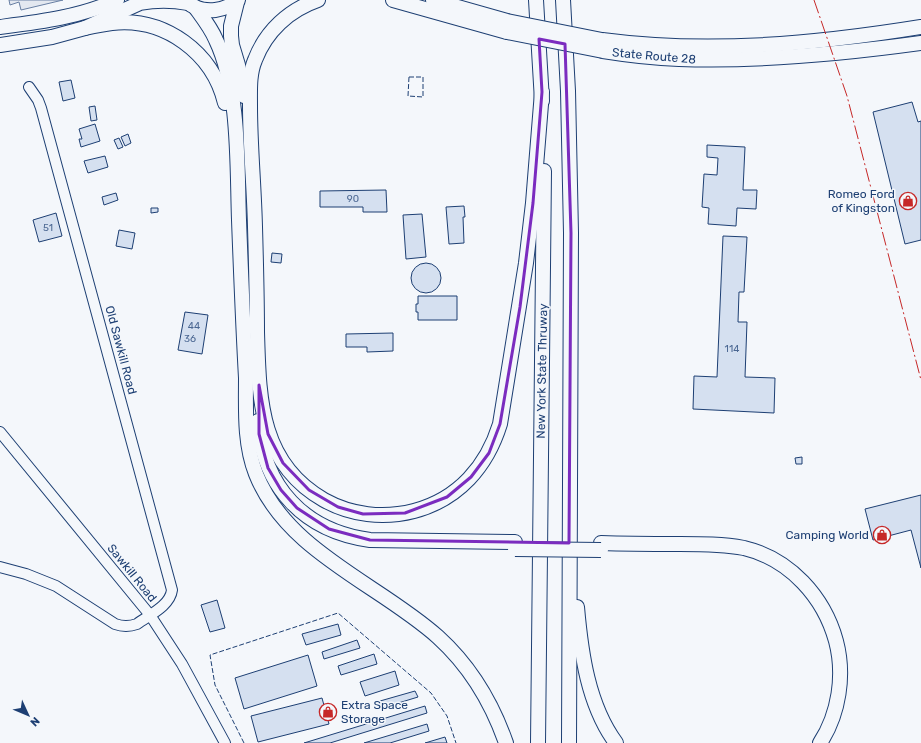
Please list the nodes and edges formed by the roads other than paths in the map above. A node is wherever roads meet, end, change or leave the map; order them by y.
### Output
1 (117, 0) edge
2 (318, 0) edge
3 (393, 0) edge
4 (433, 0) edge
5 (536, 0) edge
6 (563, 0) edge
7 (238, 1) edge
8 (189, 3) edge
9 (507, 27) junction
10 (921, 27) edge
11 (0, 28) edge
12 (85, 28) junction
13 (921, 43) edge
14 (0, 45) edge
15 (602, 46) junction
16 (29, 87) dead end
17 (542, 92) junction
18 (250, 128) junction
19 (236, 162) junction
20 (259, 385) junction
21 (248, 426) junction
22 (0, 432) edge
23 (570, 511) junction
24 (515, 546) junction
25 (601, 546) junction
26 (0, 567) edge
27 (150, 615) junction
28 (225, 743) edge
29 (506, 743) edge
30 (538, 743) edge
31 (569, 743) edge
32 (616, 743) edge
33 (812, 743) edge
34 (820, 743) edge

1 - 11 highway
2 - 18 highway
3 - 9 highway, State Route 28
4 - 9 highway, State Route 28
5 - 17 highway, New York State Thruway
6 - 23 highway
7 - 8 highway
7 - 18 highway
8 - 12 highway
8 - 19 highway
9 - 15 highway, State Route 28, bridge
10 - 15 highway, State Route 28
12 - 14 highway
12 - 19 highway
13 - 15 highway, State Route 28
16 - 27 street, Old Sawkill Road
17 - 20 highway
17 - 30 highway, New York State Thruway
18 - 20 highway
19 - 21 highway
20 - 24 highway
21 - 24 highway
21 - 29 highway
22 - 27 street, Sawkill Road
23 - 31 highway
23 - 32 highway
24 - 25 highway
25 - 33 highway
25 - 34 highway
26 - 27 street, Old Sawkill Road
27 - 28 street, Sawkill Road

